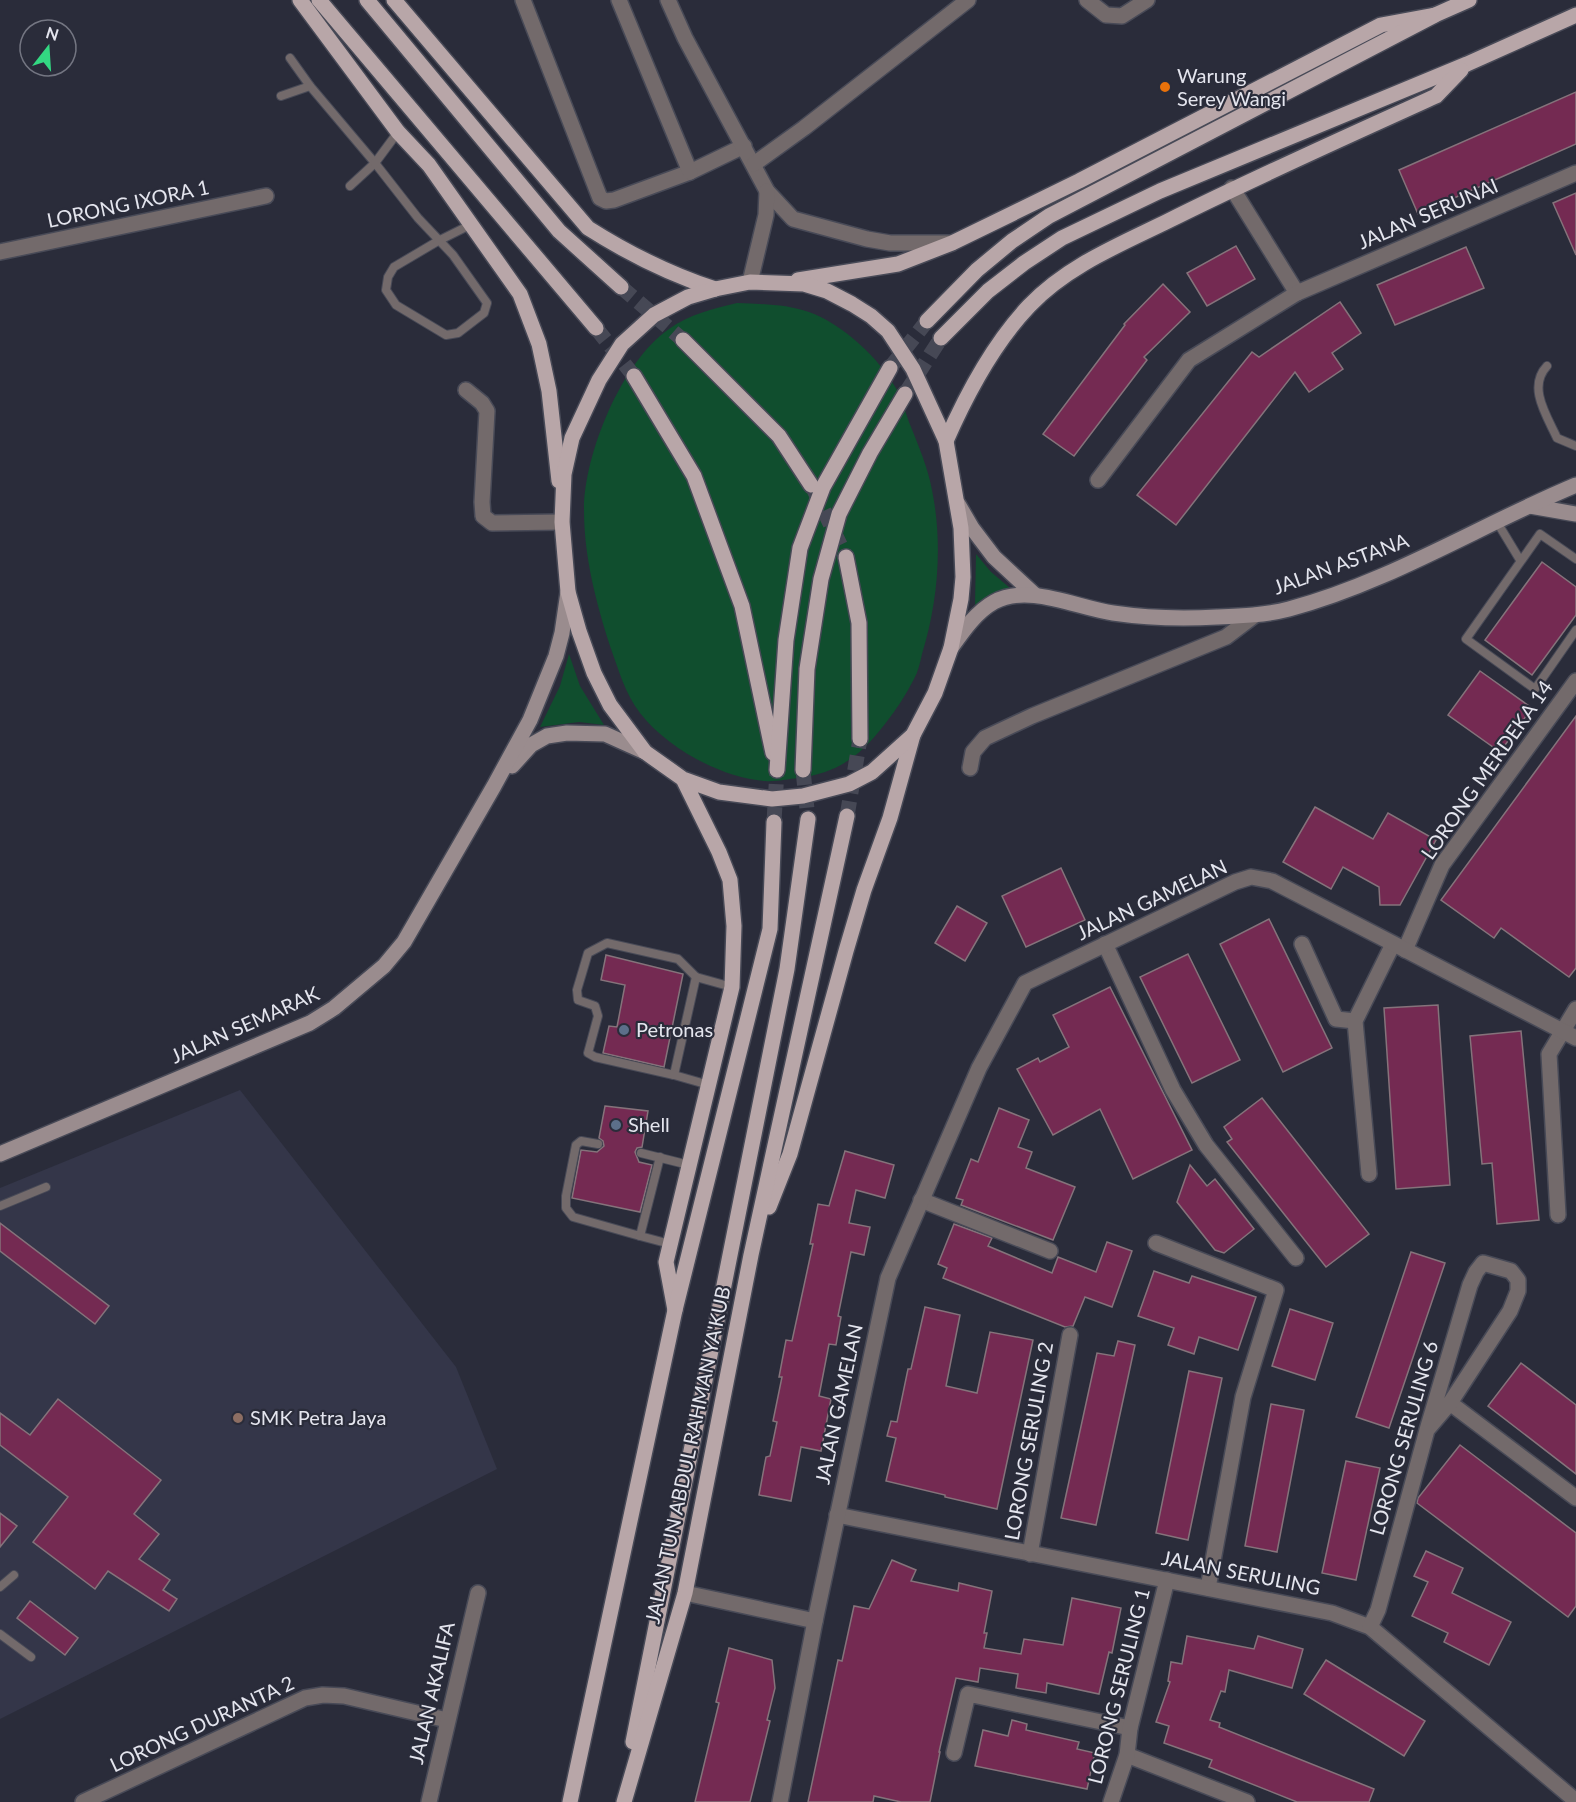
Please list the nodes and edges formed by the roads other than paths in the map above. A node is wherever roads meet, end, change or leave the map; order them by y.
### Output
1 (300, 0) edge
2 (319, 0) edge
3 (367, 0) edge
4 (394, 0) edge
5 (523, 0) edge
6 (619, 0) edge
7 (668, 0) edge
8 (968, 0) edge
9 (1087, 0) edge
10 (1147, 0) edge
11 (1468, 0) edge
12 (1435, 15) junction
13 (1576, 15) edge
14 (290, 58) dead end
15 (1467, 64) junction
16 (310, 86) junction
17 (281, 96) dead end
18 (398, 132) junction
19 (744, 146) junction
20 (375, 163) junction
21 (754, 164) junction
22 (690, 172) junction
23 (1576, 173) edge
24 (350, 186) dead end
25 (1233, 188) junction
26 (767, 191) junction
27 (266, 196) dead end
28 (472, 224) junction
29 (438, 241) junction
30 (952, 243) junction
31 (0, 252) edge
32 (750, 282) junction
33 (781, 282) junction
34 (621, 287) tunnel mouth
35 (715, 289) junction
36 (1297, 293) junction
37 (927, 321) tunnel mouth
38 (596, 328) tunnel mouth
39 (941, 338) tunnel mouth
40 (683, 340) tunnel mouth
41 (1547, 366) dead end
42 (890, 368) tunnel mouth
43 (634, 376) tunnel mouth
44 (466, 390) dead end
45 (905, 394) tunnel mouth
46 (946, 441) junction
47 (1576, 446) edge
48 (1098, 480) dead end
49 (811, 485) tunnel mouth
50 (1576, 485) edge
51 (561, 498) junction
52 (958, 504) junction
53 (1530, 506) junction
54 (1576, 514) edge
55 (562, 522) junction
56 (1497, 522) junction
57 (846, 557) tunnel mouth
58 (1576, 559) edge
59 (1521, 560) junction
60 (568, 592) junction
61 (1035, 595) junction
62 (1255, 615) junction
63 (1576, 630) edge
64 (951, 648) junction
65 (1576, 681) edge
66 (914, 735) junction
67 (861, 739) tunnel mouth
68 (645, 752) junction
69 (970, 768) dead end
70 (803, 770) tunnel mouth
71 (683, 779) junction
72 (494, 786) junction
73 (848, 816) tunnel mouth
74 (808, 819) tunnel mouth
75 (774, 822) tunnel mouth
76 (1105, 944) junction
77 (1302, 944) dead end
78 (1399, 947) junction
79 (696, 977) junction
80 (732, 987) junction
81 (1576, 1009) edge
82 (1354, 1021) junction
83 (1569, 1034) edge
84 (674, 1075) junction
85 (709, 1085) junction
86 (598, 1144) dead end
87 (640, 1153) dead end
88 (0, 1154) edge
89 (660, 1157) junction
90 (689, 1165) junction
91 (1369, 1174) dead end
92 (46, 1188) dead end
93 (921, 1200) junction
94 (0, 1206) edge
95 (1558, 1215) dead end
96 (640, 1236) junction
97 (1156, 1243) dead end
98 (670, 1244) junction
99 (1050, 1251) dead end
100 (751, 1255) junction
101 (1296, 1258) dead end
102 (675, 1310) junction
103 (1070, 1335) dead end
104 (1450, 1403) junction
105 (1426, 1431) junction
106 (1576, 1498) edge
107 (837, 1515) junction
108 (1030, 1554) junction
109 (14, 1575) dead end
110 (1167, 1580) junction
111 (0, 1587) edge
112 (1208, 1588) junction
113 (477, 1593) dead end
114 (685, 1593) junction
115 (815, 1621) junction
116 (1370, 1627) junction
117 (0, 1634) edge
118 (31, 1657) dead end
119 (447, 1720) junction
120 (1130, 1728) junction
121 (954, 1753) dead end
122 (1126, 1755) junction
123 (1576, 1801) edge
124 (83, 1802) edge
125 (429, 1802) edge
126 (570, 1802) edge
127 (622, 1802) edge
128 (780, 1802) edge
129 (1111, 1802) edge
130 (1247, 1802) edge

1 - 18 main road
2 - 38 main road
3 - 34 main road
4 - 35 main road
5 - 22 street
6 - 22 street
7 - 19 street
8 - 21 street
9 - 10 street
11 - 12 main road
12 - 30 main road
12 - 37 main road
13 - 15 main road
14 - 16 lane
15 - 25 main road
15 - 39 main road
16 - 17 lane
16 - 20 lane
18 - 20 lane
18 - 28 main road
19 - 21 street
19 - 22 street
20 - 24 lane
20 - 29 lane
21 - 26 street
23 - 36 street, JALAN SERUNAI
25 - 36 street
25 - 46 main road
26 - 30 street
26 - 32 street
27 - 31 street, LORONG IXORA 1
28 - 29 lane
28 - 51 main road
29 - 29 lane
30 - 33 main road
32 - 33 main road
32 - 35 main road
33 - 46 main road
35 - 51 main road
36 - 48 street, JALAN SERUNAI
40 - 49 main road
41 - 47 lane
42 - 43 main road
44 - 55 street
45 - 70 main road
46 - 52 main road
50 - 53 main road, JALAN ASTANA
51 - 55 main road
52 - 61 main road
52 - 64 main road
53 - 54 main road
53 - 56 main road, JALAN ASTANA
55 - 60 main road
56 - 59 lane
56 - 62 main road, JALAN ASTANA
57 - 67 main road
58 - 59 lane
59 - 63 lane
60 - 68 main road
60 - 72 main road, JALAN SEMARAK
61 - 62 main road, JALAN ASTANA
61 - 64 main road
62 - 69 street
64 - 66 main road
65 - 78 street, LORONG MERDEKA 14
66 - 71 main road
66 - 100 main road
68 - 71 main road
68 - 72 main road
71 - 80 main road
72 - 88 main road, JALAN SEMARAK
73 - 100 main road
74 - 127 main road
75 - 102 main road
76 - 78 street, JALAN GAMELAN
76 - 93 street, JALAN GAMELAN
76 - 101 street
77 - 82 street
78 - 82 street, LORONG MERDEKA 14
78 - 83 street, JALAN GAMELAN
79 - 80 lane
79 - 84 lane
79 - 84 lane
80 - 85 main road
81 - 83 street
82 - 91 street
83 - 95 street
84 - 85 lane
85 - 90 main road
86 - 96 lane
87 - 89 lane
89 - 90 lane
89 - 96 lane
90 - 98 main road
92 - 94 lane
93 - 99 street
93 - 107 street, JALAN GAMELAN
96 - 98 lane
97 - 112 street
98 - 102 main road
100 - 114 main road, JALAN TUN ABDUL RAHMAN YA'KUB
102 - 126 main road
103 - 108 street, LORONG SERULING 2
104 - 105 street
104 - 105 street, LORONG SERULING 6
104 - 106 street
105 - 116 street, LORONG SERULING 6
107 - 108 street, JALAN SERULING
107 - 115 street, JALAN GAMELAN
108 - 110 street, JALAN SERULING
109 - 111 lane
110 - 112 street, JALAN SERULING
110 - 120 street, LORONG SERULING 1
112 - 116 street, JALAN SERULING
113 - 119 street, JALAN AKALIFA
114 - 115 street
114 - 127 main road, JALAN TUN ABDUL RAHMAN YA'KUB
115 - 128 street, JALAN GAMELAN
116 - 123 street, JALAN SERULING
117 - 118 lane
119 - 124 street, LORONG DURANTA 2
119 - 125 street, JALAN AKALIFA
120 - 121 street
120 - 122 street, LORONG SERULING 1
122 - 129 street, LORONG SERULING 1
122 - 130 street

